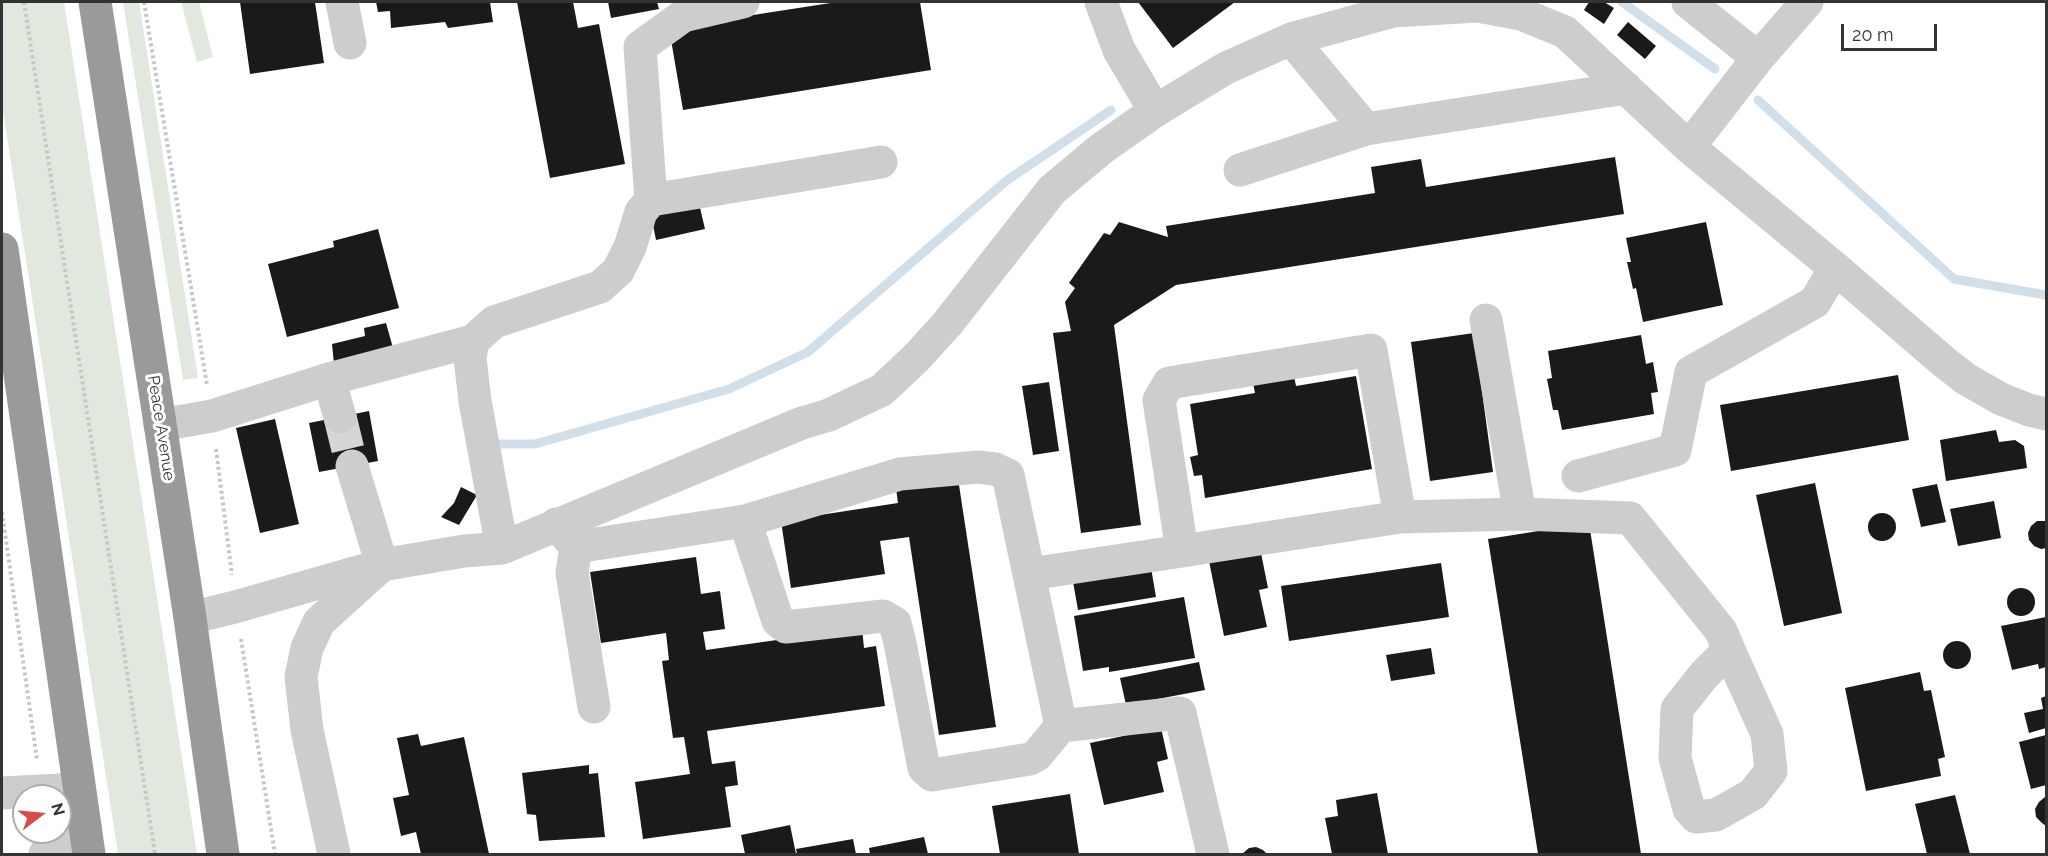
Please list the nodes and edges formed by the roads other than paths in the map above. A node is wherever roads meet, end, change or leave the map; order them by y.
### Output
1 (95, 2) edge
2 (342, 2) edge
3 (742, 2) edge
4 (1101, 2) edge
5 (1688, 2) edge
6 (1807, 2) edge
7 (1291, 39) junction
8 (350, 43) dead end
9 (1758, 58) junction
10 (1626, 88) junction
11 (1155, 111) junction
12 (1366, 129) junction
13 (1689, 147) junction
14 (881, 162) dead end
15 (1240, 170) dead end
16 (651, 200) junction
17 (2, 249) edge
18 (1835, 268) junction
19 (1486, 320) dead end
20 (473, 341) junction
21 (329, 379) junction
22 (2046, 414) edge
23 (340, 417) tunnel mouth
24 (160, 425) junction
25 (352, 466) tunnel mouth
26 (1578, 476) dead end
27 (1520, 514) junction
28 (1400, 517) junction
29 (745, 521) junction
30 (566, 535) junction
31 (502, 548) junction
32 (1182, 551) junction
33 (382, 565) junction
34 (1030, 574) junction
35 (190, 618) junction
36 (1730, 650) dead end
37 (594, 707) dead end
38 (1061, 726) junction
39 (79, 789) junction
40 (2, 793) edge
41 (87, 840) edge
42 (45, 855) edge
43 (223, 855) edge
44 (334, 855) edge
45 (1213, 855) edge

1 - 24 highway, Peace Avenue
2 - 8 street
3 - 16 street
4 - 11 street
5 - 9 street
6 - 9 street
7 - 10 street
7 - 11 street
7 - 12 street
9 - 13 street
10 - 12 street
10 - 13 street
11 - 30 street
12 - 15 street
13 - 18 street
14 - 16 street
16 - 20 street
17 - 39 highway
18 - 22 street
18 - 26 street
19 - 27 street
20 - 21 street
20 - 31 street
21 - 23 street
21 - 24 street
24 - 35 highway, Peace Avenue
25 - 33 street
27 - 28 street
27 - 36 street
28 - 32 street
28 - 32 street
29 - 30 street
29 - 34 street
29 - 38 street
30 - 31 street
30 - 37 street
31 - 33 street
32 - 34 street
33 - 35 street
33 - 44 street
34 - 38 street
35 - 43 highway, Peace Avenue
38 - 45 street
39 - 40 street
39 - 41 highway
41 - 42 street

